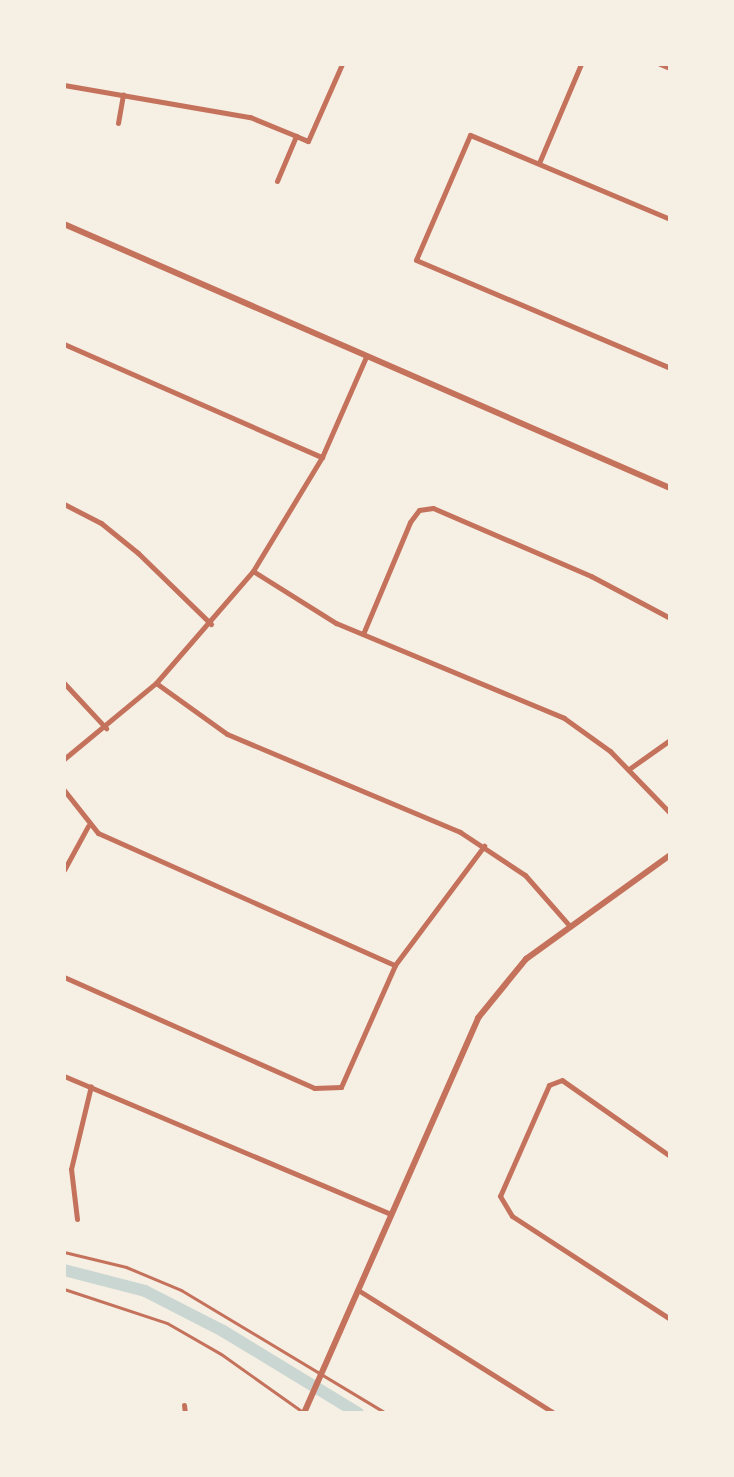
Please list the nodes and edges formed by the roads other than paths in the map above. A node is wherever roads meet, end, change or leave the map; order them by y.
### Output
1 (342, 64) edge
2 (581, 64) edge
3 (660, 64) edge
4 (670, 68) edge
5 (64, 85) edge
6 (123, 94) junction
7 (118, 123) dead end
8 (296, 136) junction
9 (539, 163) junction
10 (277, 181) dead end
11 (670, 219) edge
12 (64, 224) edge
13 (64, 344) edge
14 (366, 357) junction
15 (670, 368) edge
16 (322, 457) junction
17 (670, 488) edge
18 (64, 504) edge
19 (253, 571) junction
20 (670, 618) edge
21 (211, 624) junction
22 (363, 634) junction
23 (64, 683) edge
24 (156, 683) junction
25 (106, 728) junction
26 (670, 740) edge
27 (64, 759) edge
28 (629, 769) junction
29 (64, 790) edge
30 (670, 813) edge
31 (88, 826) junction
32 (484, 846) junction
33 (670, 855) edge
34 (64, 870) edge
35 (569, 925) junction
36 (395, 965) junction
37 (64, 977) edge
38 (64, 1076) edge
39 (91, 1086) junction
40 (670, 1156) edge
41 (391, 1214) junction
42 (77, 1219) dead end
43 (64, 1252) edge
44 (64, 1289) edge
45 (358, 1290) junction
46 (670, 1319) edge
47 (320, 1377) junction
48 (184, 1405) dead end
49 (305, 1411) edge
50 (185, 1413) edge
51 (386, 1413) edge
52 (554, 1413) edge

1 - 8 street
2 - 9 street
3 - 4 street
5 - 6 street
6 - 7 street
6 - 8 street
8 - 10 street
9 - 11 street
9 - 15 street
12 - 14 street
13 - 16 street
14 - 16 street
14 - 17 street
16 - 19 street
18 - 21 street
19 - 21 street
19 - 22 street
20 - 22 street
21 - 24 street
22 - 28 street
23 - 25 street
24 - 25 street
24 - 32 street
25 - 27 street
26 - 28 street
28 - 30 street
29 - 31 street
31 - 34 street
31 - 36 street
32 - 35 street
32 - 36 street
33 - 35 street
35 - 41 street
36 - 37 street
38 - 39 street
39 - 41 street
39 - 42 street
40 - 46 street
41 - 45 street
43 - 47 lane
44 - 49 lane
45 - 47 street
45 - 52 street
47 - 49 street
47 - 51 lane
48 - 50 street

